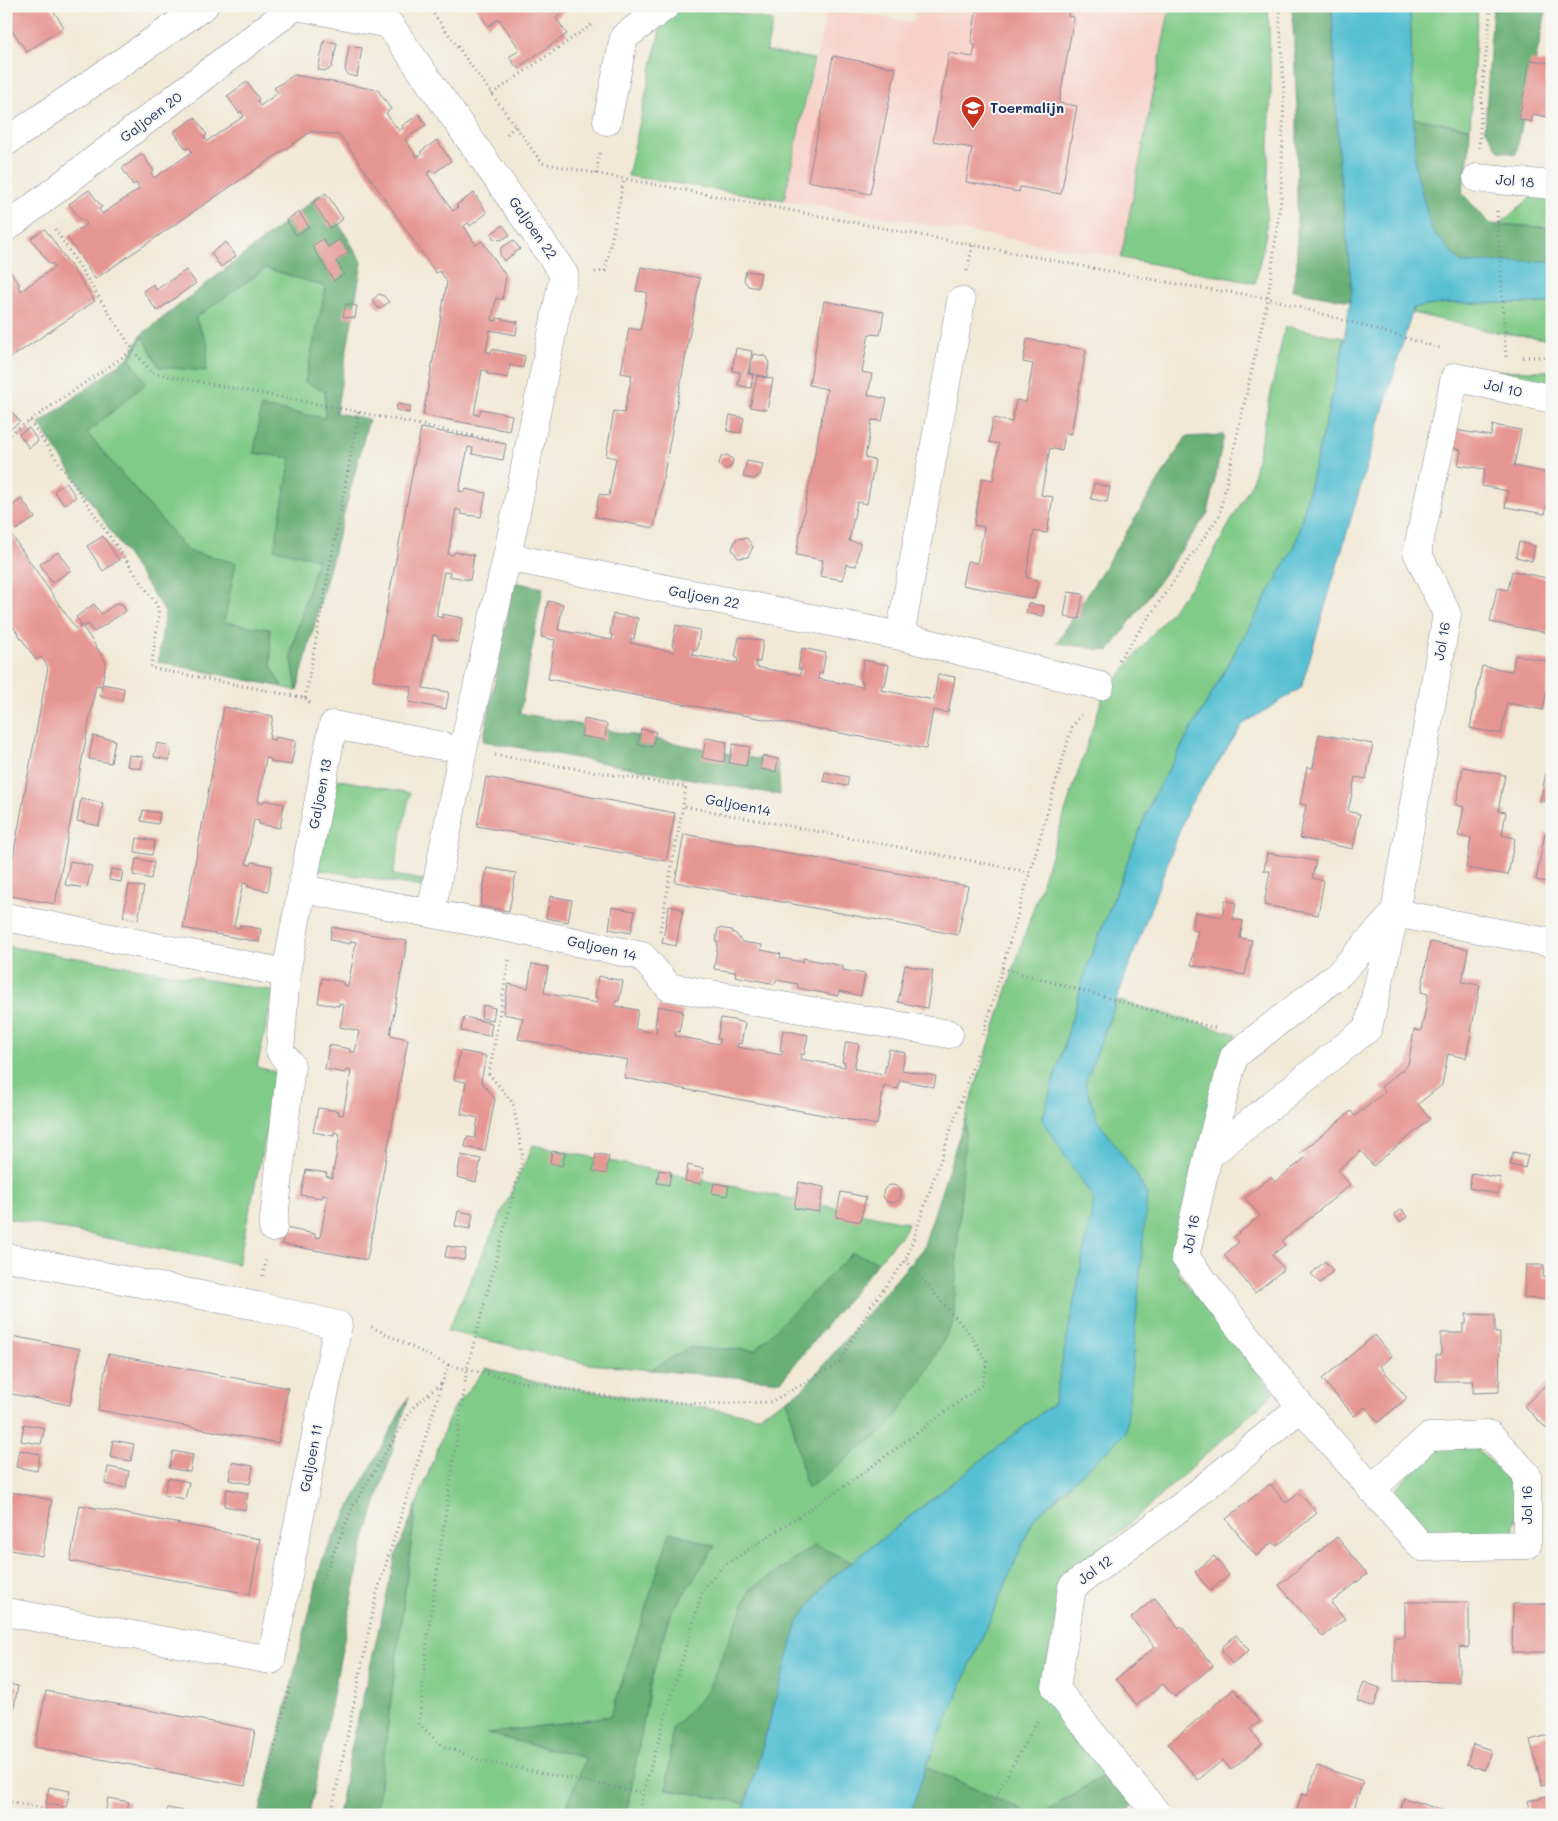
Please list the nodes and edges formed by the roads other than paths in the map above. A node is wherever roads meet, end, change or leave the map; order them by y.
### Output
1 (204, 6) edge
2 (296, 6) edge
3 (666, 6) edge
4 (606, 121) dead end
5 (6, 142) edge
6 (1477, 178) road end
7 (1552, 185) edge
8 (6, 228) edge
9 (961, 300) dead end
10 (1455, 377) joint
11 (1552, 399) edge
12 (508, 557) junction
13 (900, 636) junction
14 (1100, 686) road end
15 (453, 747) junction
16 (302, 889) junction
17 (431, 913) junction
18 (1395, 913) junction
19 (6, 917) edge
20 (1552, 943) edge
21 (286, 973) junction
22 (949, 1034) dead end
23 (1208, 1156) junction
24 (273, 1228) road end
25 (6, 1257) edge
26 (1301, 1407) junction
27 (1371, 1489) junction
28 (6, 1612) edge
29 (1158, 1815) edge

1 - 5 street
2 - 8 street, Galjoen 20
2 - 12 street, Galjoen 22
3 - 4 street
6 - 7 street, Jol 18
9 - 13 street
10 - 11 street, Jol 10
10 - 18 street, Jol 16
12 - 13 street, Galjoen 22
12 - 15 street, Galjoen 22
13 - 14 street, Galjoen 22
15 - 16 street, Galjoen 13
15 - 17 street, Galjoen 22
16 - 17 street, Galjoen 14
16 - 21 street, Galjoen 13
17 - 22 street, Galjoen 14
18 - 20 street
18 - 23 street, Jol 16
18 - 23 street, Jol 16
19 - 21 street
21 - 24 street, Galjoen 13
23 - 26 street, Jol 16
25 - 28 street, Galjoen 11
26 - 27 street, Jol 16
26 - 29 street, Jol 12
27 - 27 street, Jol 16

